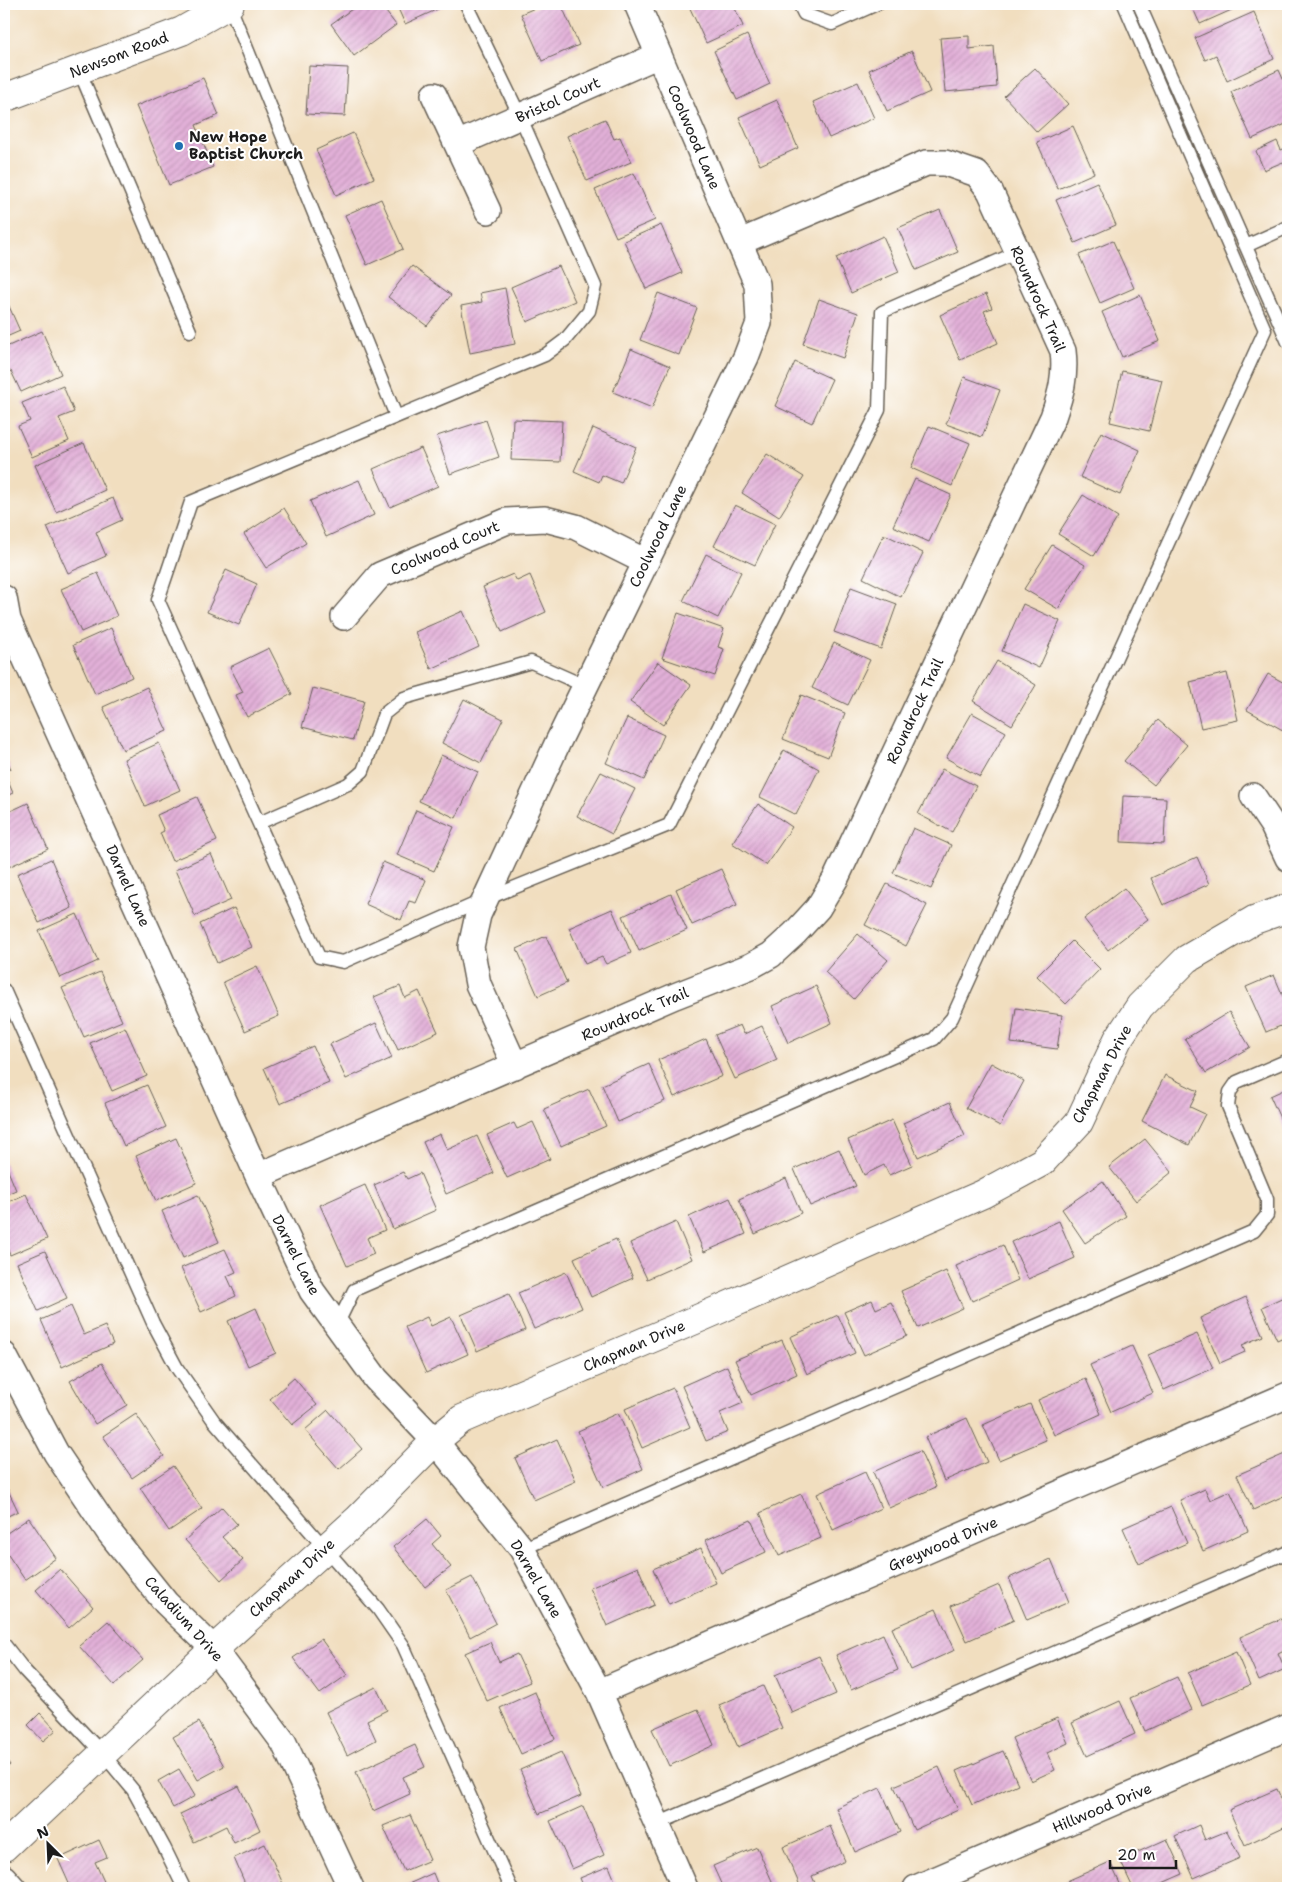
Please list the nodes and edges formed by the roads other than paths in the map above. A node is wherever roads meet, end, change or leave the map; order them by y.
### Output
1 (229, 4) edge
2 (466, 4) edge
3 (636, 4) edge
4 (800, 4) edge
5 (877, 4) edge
6 (1124, 4) edge
7 (1139, 4) edge
8 (659, 55) junction
9 (80, 70) junction
10 (434, 95) dead end
11 (4, 98) edge
12 (520, 116) junction
13 (457, 144) junction
14 (488, 210) dead end
15 (1288, 227) edge
16 (740, 242) junction
17 (1246, 246) junction
18 (1018, 252) junction
19 (190, 331) dead end
20 (1288, 342) edge
21 (396, 416) junction
22 (646, 562) junction
23 (4, 598) edge
24 (344, 617) dead end
25 (585, 686) junction
26 (1253, 796) dead end
27 (259, 823) junction
28 (1288, 858) edge
29 (486, 899) junction
30 (1288, 908) edge
31 (4, 990) edge
32 (1288, 1060) edge
33 (516, 1066) junction
34 (258, 1176) junction
35 (336, 1325) junction
36 (4, 1355) edge
37 (1288, 1395) edge
38 (435, 1441) junction
39 (325, 1549) junction
40 (522, 1549) junction
41 (1288, 1552) edge
42 (4, 1644) edge
43 (214, 1649) junction
44 (599, 1692) junction
45 (1288, 1727) edge
46 (103, 1754) junction
47 (657, 1824) junction
48 (4, 1847) edge
49 (4, 1878) edge
50 (13, 1888) edge
51 (184, 1888) edge
52 (351, 1888) edge
53 (512, 1888) edge
54 (685, 1888) edge
55 (916, 1888) edge

1 - 9 street, Newsom Road
1 - 21 lane
2 - 12 lane
3 - 8 street, Coolwood Lane
4 - 5 lane
6 - 35 lane
7 - 17 lane
8 - 12 street, Bristol Court
8 - 16 street, Coolwood Lane
9 - 11 street, Newsom Road
9 - 19 lane
10 - 13 street
12 - 13 street, Bristol Court
12 - 21 lane
13 - 14 street
15 - 17 lane
16 - 18 street, Roundrock Trail
16 - 22 street, Coolwood Lane
17 - 20 lane
18 - 29 lane
18 - 33 street, Roundrock Trail
21 - 27 lane
22 - 24 street, Coolwood Court
22 - 25 street, Coolwood Lane
23 - 34 street, Darnel Lane
25 - 27 lane
25 - 29 street, Coolwood Lane
26 - 28 street
27 - 29 lane
29 - 33 street, Coolwood Lane
30 - 38 street, Chapman Drive
31 - 39 lane
32 - 40 lane
33 - 34 street, Roundrock Trail
34 - 35 street, Darnel Lane
35 - 38 street, Darnel Lane
36 - 43 street, Caladium Drive
37 - 44 street, Greywood Drive
38 - 39 street, Chapman Drive
38 - 40 street, Darnel Lane
39 - 43 street, Chapman Drive
39 - 53 lane
40 - 44 street, Darnel Lane
41 - 47 lane
42 - 46 lane
43 - 46 street, Chapman Drive
43 - 52 street, Caladium Drive
44 - 47 street, Darnel Lane
45 - 55 street, Hillwood Drive
46 - 48 street, Chapman Drive
46 - 51 lane
47 - 54 street, Darnel Lane
49 - 50 street

